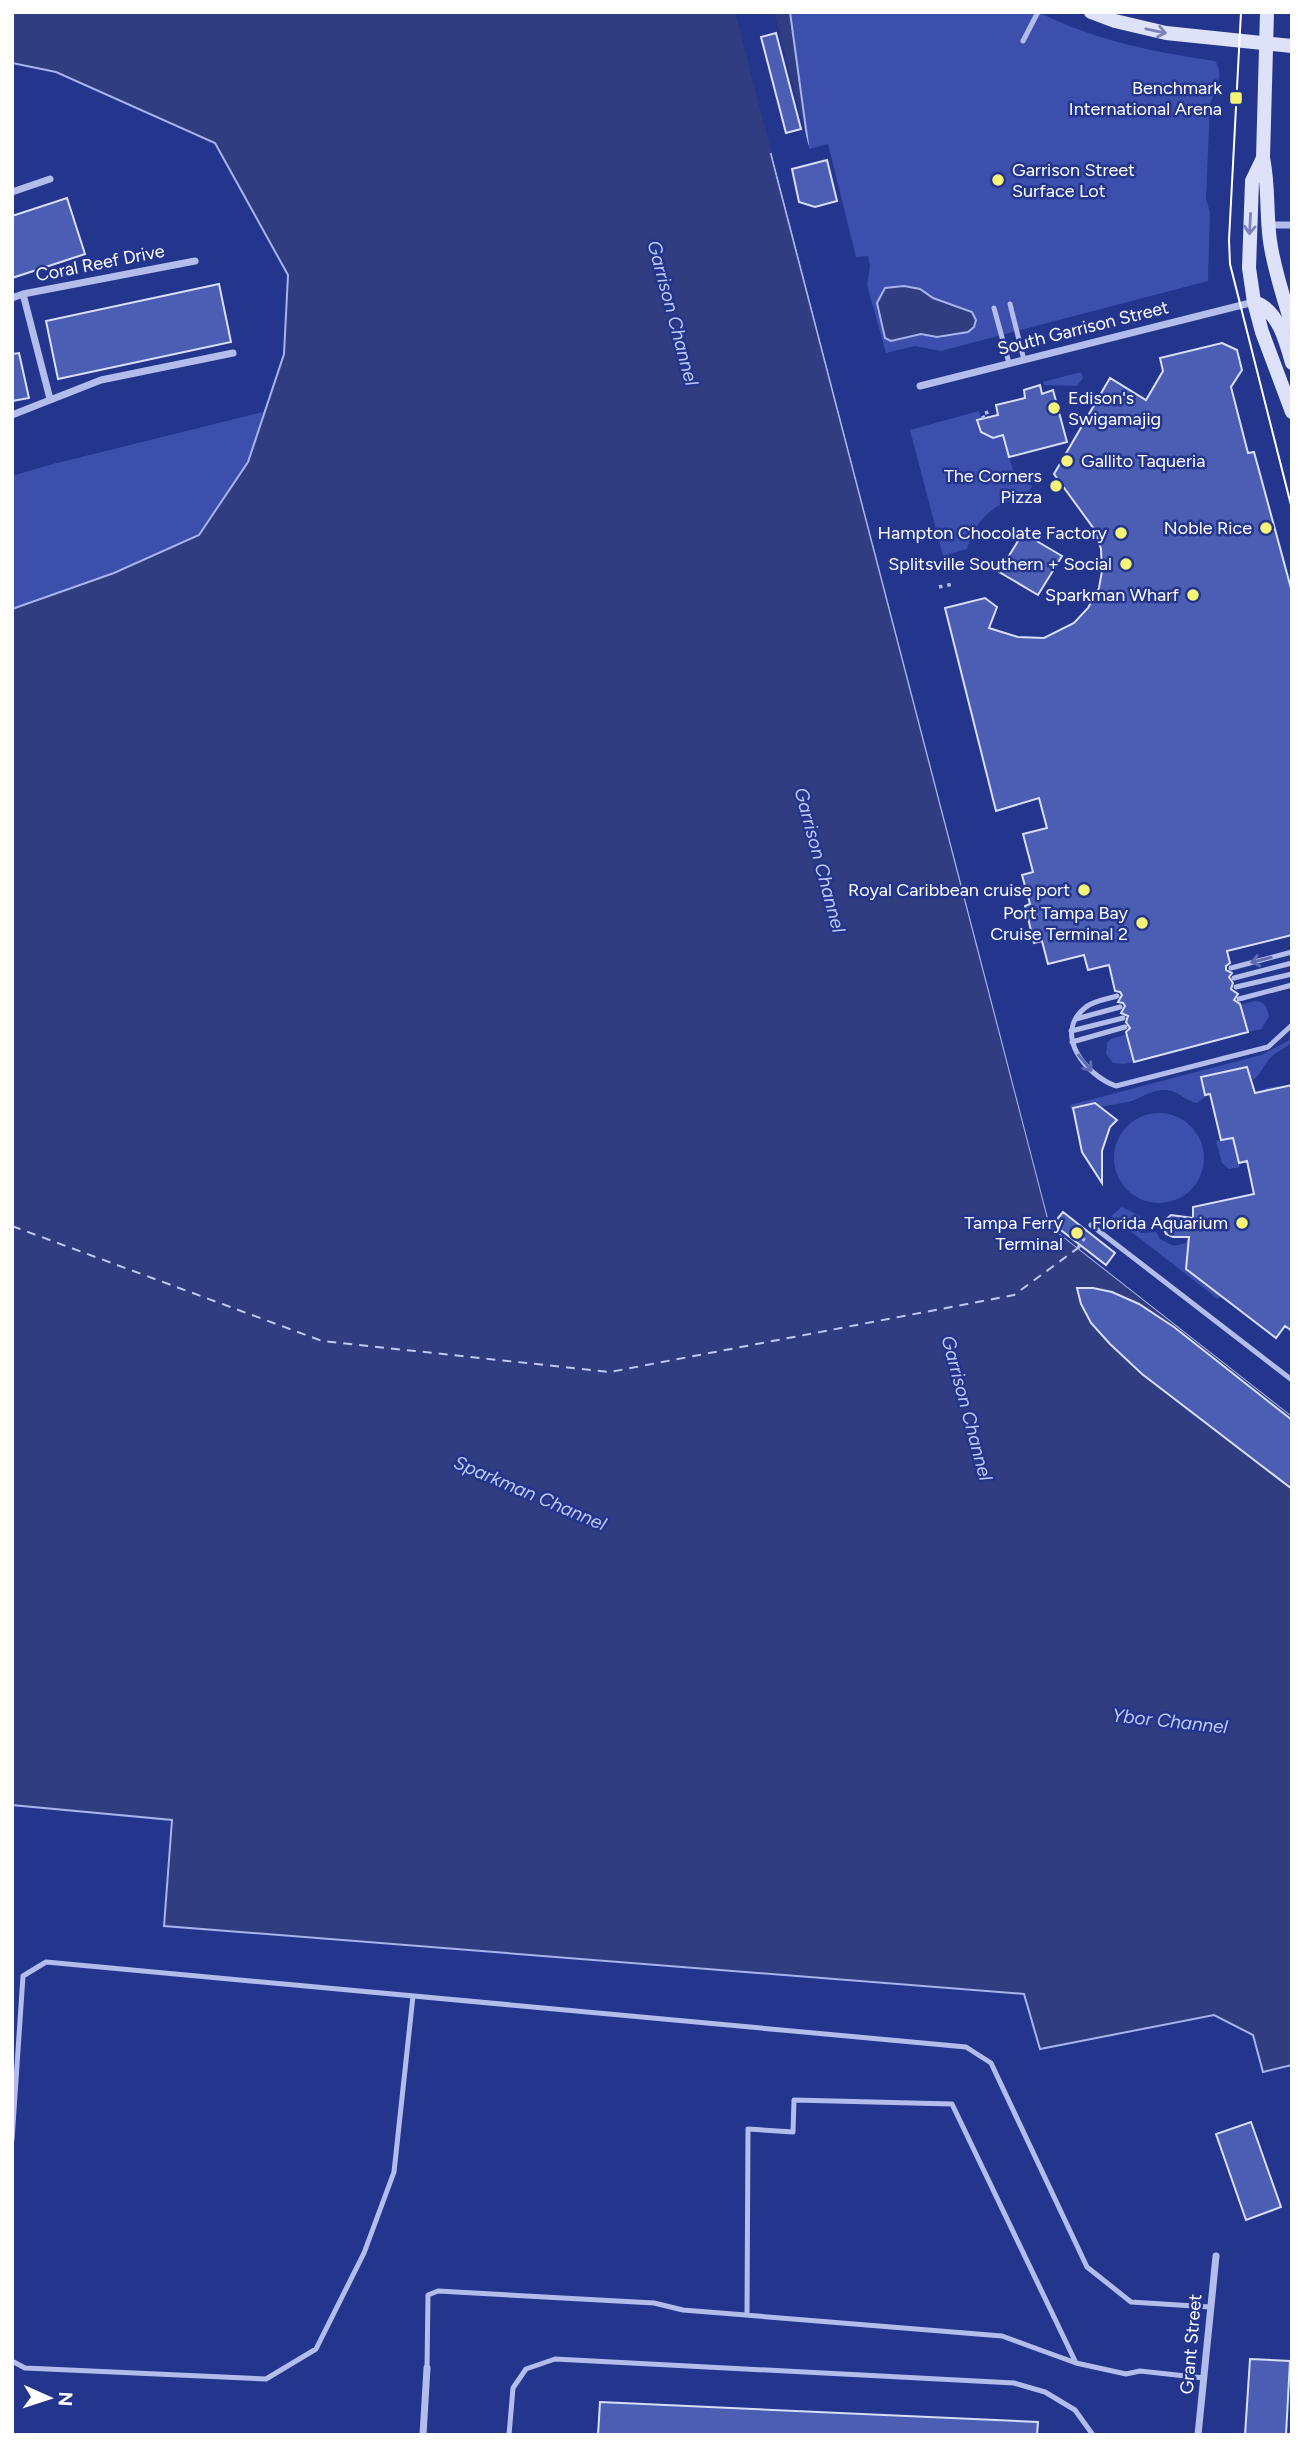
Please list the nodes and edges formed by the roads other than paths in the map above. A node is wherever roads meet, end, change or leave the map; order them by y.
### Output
1 (1038, 12) edge
2 (1091, 12) edge
3 (1267, 12) edge
4 (1023, 41) dead end
5 (1266, 42) junction
6 (1292, 46) edge
7 (1264, 158) junction
8 (50, 179) dead end
9 (12, 192) edge
10 (1269, 225) junction
11 (1292, 225) edge
12 (195, 261) dead end
13 (23, 294) junction
14 (12, 298) edge
15 (1254, 302) junction
16 (1010, 304) dead end
17 (994, 308) dead end
18 (1292, 326) edge
19 (233, 352) dead end
20 (1024, 360) junction
21 (1009, 363) junction
22 (1292, 363) edge
23 (920, 386) dead end
24 (50, 399) junction
25 (1292, 412) edge
26 (12, 415) edge
27 (1292, 952) edge
28 (1292, 963) edge
29 (1231, 968) dead end
30 (1292, 974) edge
31 (1234, 978) dead end
32 (1292, 985) edge
33 (1236, 988) dead end
34 (1117, 996) dead end
35 (1239, 999) dead end
36 (1120, 1007) dead end
37 (1123, 1018) dead end
38 (1074, 1020) junction
39 (1292, 1025) edge
40 (1125, 1027) dead end
41 (1071, 1031) junction
42 (1072, 1042) junction
43 (1091, 1225) dead end
44 (1292, 1380) edge
45 (413, 1996) junction
46 (12, 2140) edge
47 (1216, 2256) dead end
48 (1210, 2306) junction
49 (747, 2315) junction
50 (12, 2361) edge
51 (1076, 2363) junction
52 (427, 2368) joint
53 (1204, 2378) junction
54 (423, 2435) edge
55 (509, 2435) edge
56 (1093, 2435) edge
57 (1198, 2435) edge

1 - 4 lane
2 -> 5 main road
3 - 5 main road
5 - 6 main road
5 - 7 main road
7 - 10 main road
7 -> 15 main road
8 - 9 street
10 - 11 street
10 - 18 main road
12 - 13 street, Coral Reef Drive
13 - 14 street, Coral Reef Drive
13 - 24 street
15 - 20 street, South Garrison Street
15 - 22 main road
15 - 25 main road
16 - 20 lane
17 - 21 lane
19 - 24 street
20 - 21 street, South Garrison Street
21 - 23 street, South Garrison Street
24 - 26 street
27 -> 29 lane
28 - 31 lane
30 - 33 lane
32 - 35 lane
34 - 38 lane
36 - 38 lane
37 - 41 lane
38 - 41 lane
42 -> 39 lane
40 - 42 lane
41 - 42 lane
43 - 44 lane
45 - 46 lane
45 - 48 lane
45 - 50 lane
47 - 48 street, Grant Street
48 - 53 street, Grant Street
49 - 51 lane
49 - 51 lane
49 - 52 lane
51 - 53 lane
52 - 54 street
53 - 57 street, Grant Street
55 - 56 lane

